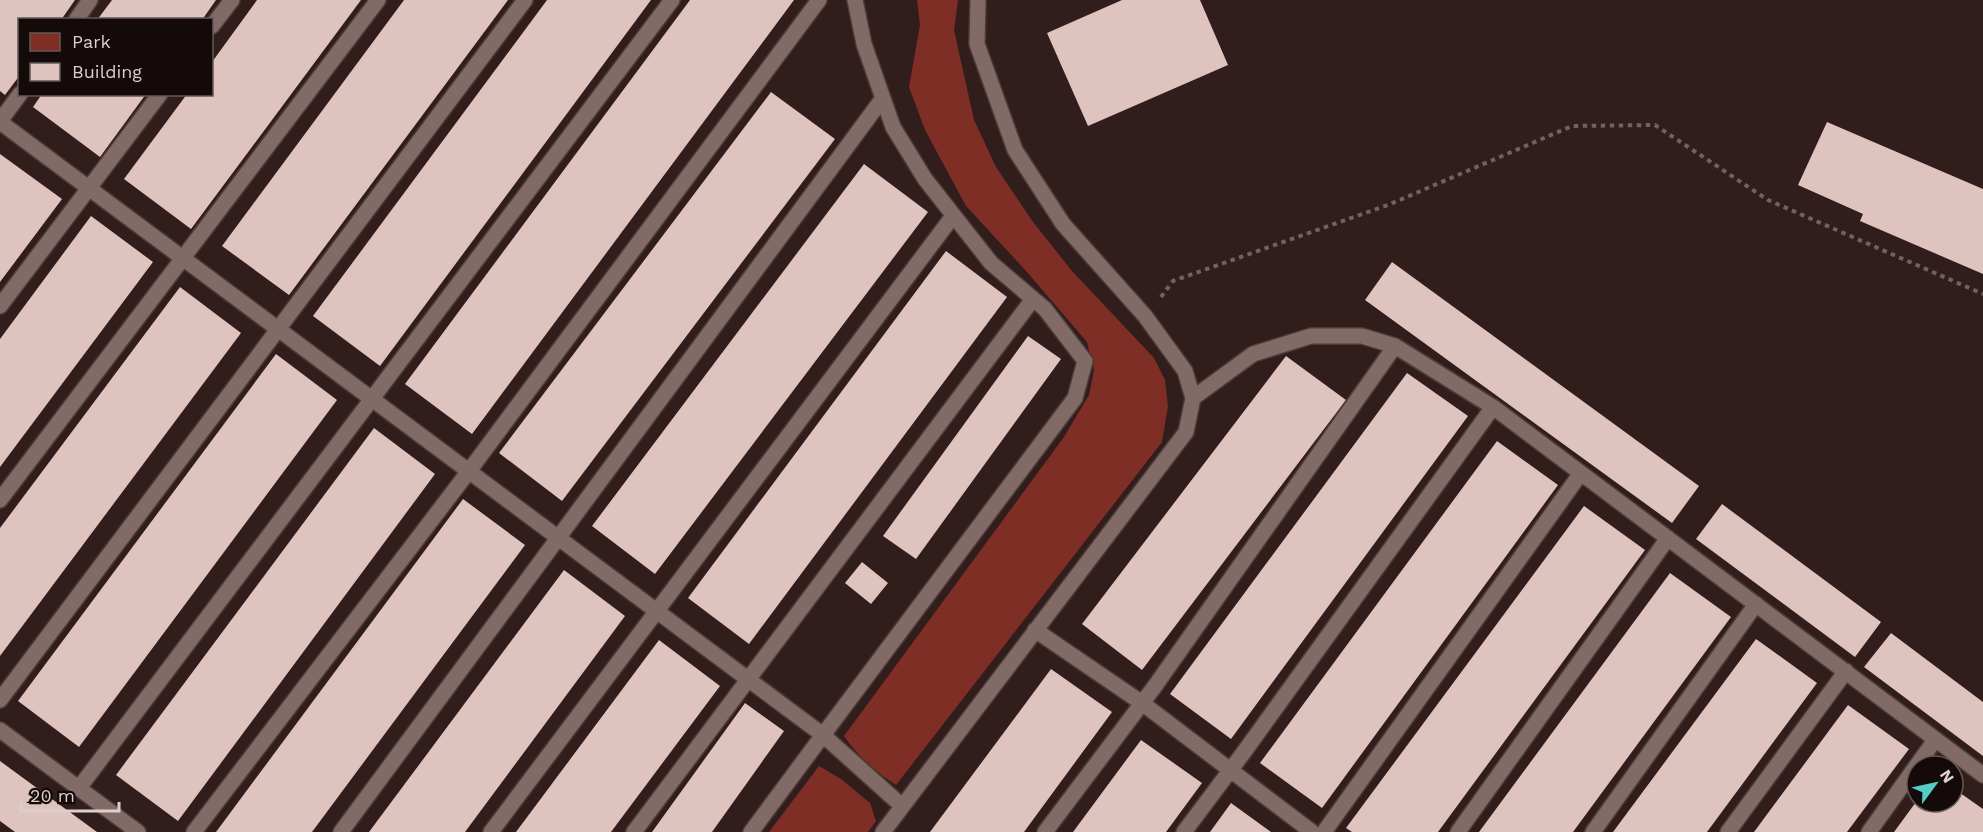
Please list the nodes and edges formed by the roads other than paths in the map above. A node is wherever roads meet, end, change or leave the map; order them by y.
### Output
1 (90, 0) edge
2 (232, 0) edge
3 (378, 0) edge
4 (525, 0) edge
5 (672, 0) edge
6 (819, 0) edge
7 (855, 0) edge
8 (978, 0) edge
9 (77, 18) edge
10 (213, 25) edge
11 (19, 96) edge
12 (158, 96) edge
13 (883, 98) junction
14 (0, 121) edge
15 (88, 188) junction
16 (953, 216) junction
17 (183, 257) junction
18 (1033, 299) junction
19 (0, 306) edge
20 (279, 329) junction
21 (1395, 346) junction
22 (1194, 398) junction
23 (373, 399) junction
24 (1493, 407) junction
25 (469, 471) junction
26 (1581, 473) junction
27 (0, 500) edge
28 (558, 537) junction
29 (1668, 537) junction
30 (1756, 604) junction
31 (656, 610) junction
32 (1035, 630) junction
33 (1846, 671) junction
34 (748, 679) junction
35 (0, 700) edge
36 (1142, 703) junction
37 (0, 730) edge
38 (823, 735) junction
39 (1935, 740) junction
40 (1231, 769) junction
41 (1983, 775) edge
42 (79, 788) junction
43 (902, 806) junction
44 (138, 832) edge
45 (194, 832) edge
46 (341, 832) edge
47 (491, 832) edge
48 (634, 832) edge
49 (751, 832) edge
50 (883, 832) edge
51 (1045, 832) edge
52 (1184, 832) edge
53 (1312, 832) edge
54 (1324, 832) edge
55 (1458, 832) edge
56 (1593, 832) edge
57 (1728, 832) edge
58 (1869, 832) edge

1 - 9 lane
2 - 10 lane
3 - 17 lane
4 - 20 lane
5 - 23 lane
6 - 25 lane
7 - 13 lane
8 - 22 lane
11 - 14 lane
12 - 15 lane
13 - 16 lane
13 - 28 lane
14 - 15 lane
15 - 17 lane
15 - 19 lane
16 - 18 lane
16 - 31 lane
17 - 20 lane
17 - 27 lane
18 - 34 lane
18 - 38 lane
20 - 23 lane
20 - 35 lane
21 - 22 lane
21 - 24 lane
21 - 36 lane
22 - 32 lane
23 - 25 lane
23 - 42 lane
24 - 26 lane
24 - 40 lane
25 - 28 lane
25 - 45 lane
26 - 29 lane
26 - 54 lane
28 - 31 lane
28 - 46 lane
29 - 30 lane
29 - 55 lane
30 - 33 lane
30 - 56 lane
31 - 34 lane
31 - 47 lane
32 - 36 lane
32 - 43 lane
33 - 39 lane
33 - 57 lane
34 - 38 lane
34 - 48 lane
36 - 40 lane
36 - 51 lane
37 - 42 lane
38 - 43 lane
38 - 49 lane
39 - 41 lane
39 - 58 lane
40 - 52 lane
40 - 53 lane
42 - 44 lane
43 - 50 lane

